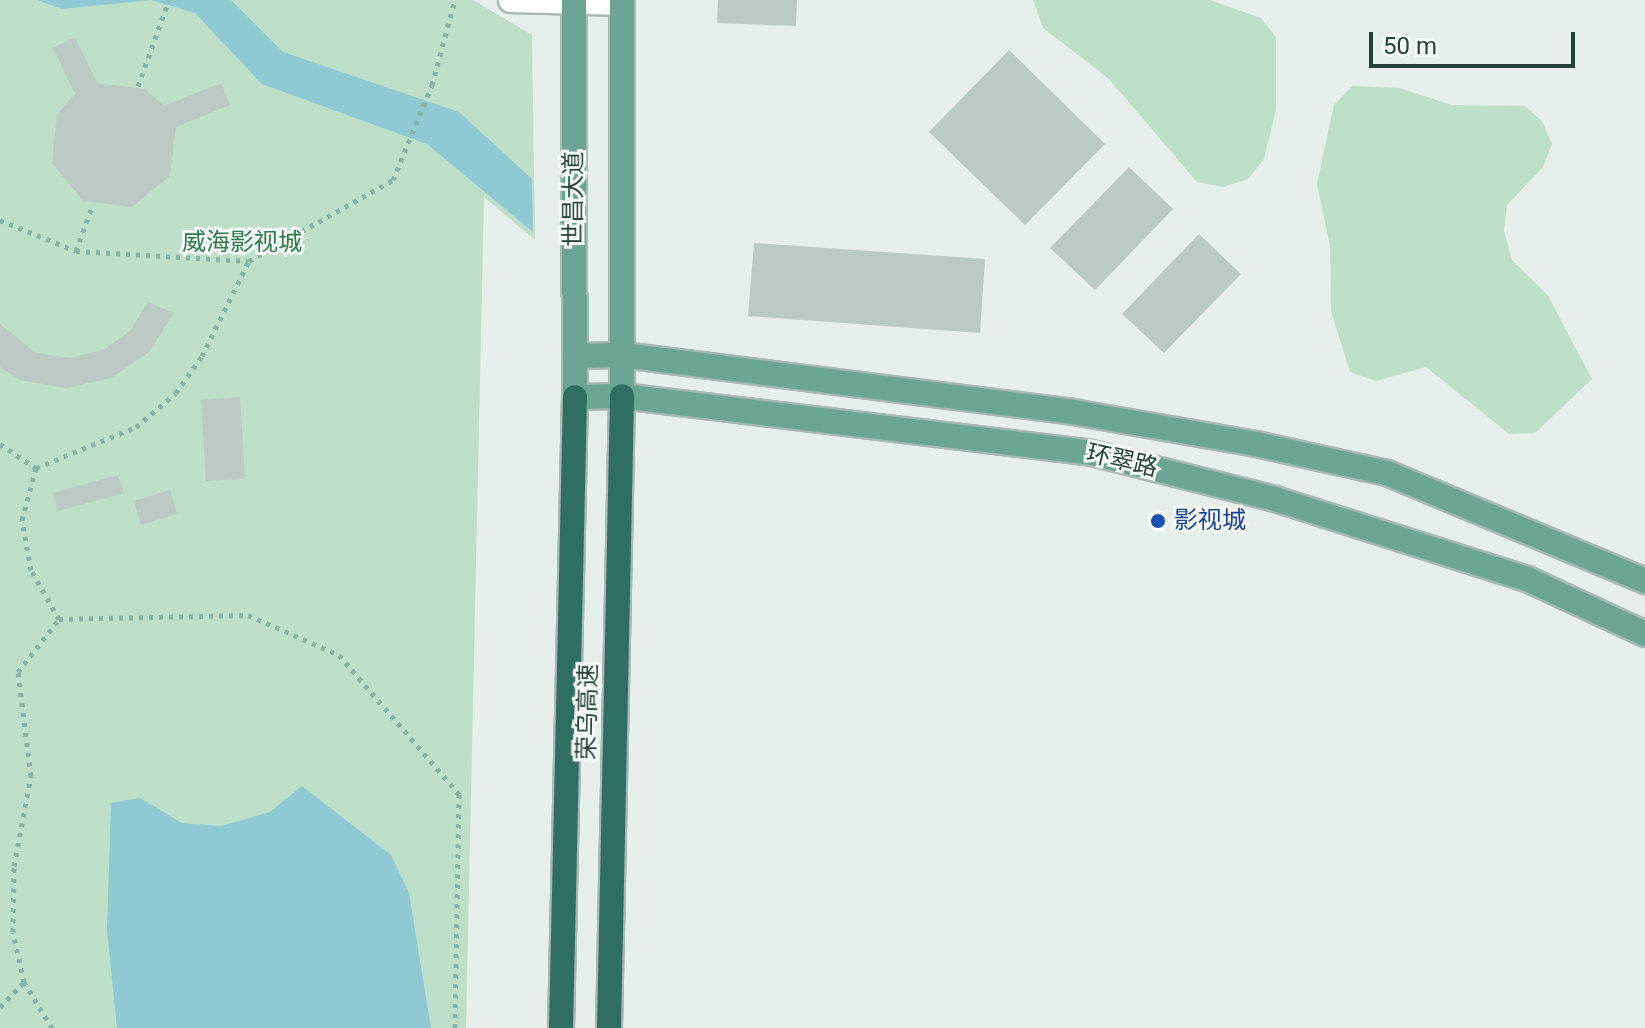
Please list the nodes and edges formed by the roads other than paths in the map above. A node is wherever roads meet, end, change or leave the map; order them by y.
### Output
1 (511, 0) edge
2 (574, 1) edge
3 (622, 1) edge
4 (623, 355) junction
5 (576, 356) junction
6 (622, 396) junction
7 (575, 397) junction
8 (1645, 581) edge
9 (1645, 634) edge
10 (561, 1028) edge
11 (609, 1028) edge

1 - 2 lane
2 - 3 lane
2 - 5 main road, 世昌大道
3 - 4 main road, 世昌大道
4 - 5 main road, 环翠路
4 - 6 main road, 世昌大道
4 - 8 main road, 环翠路
5 - 7 main road, 世昌大道
6 - 7 main road, 环翠路
6 - 9 main road, 环翠路
6 - 11 highway, 荣乌高速
7 - 10 highway, 荣乌高速

